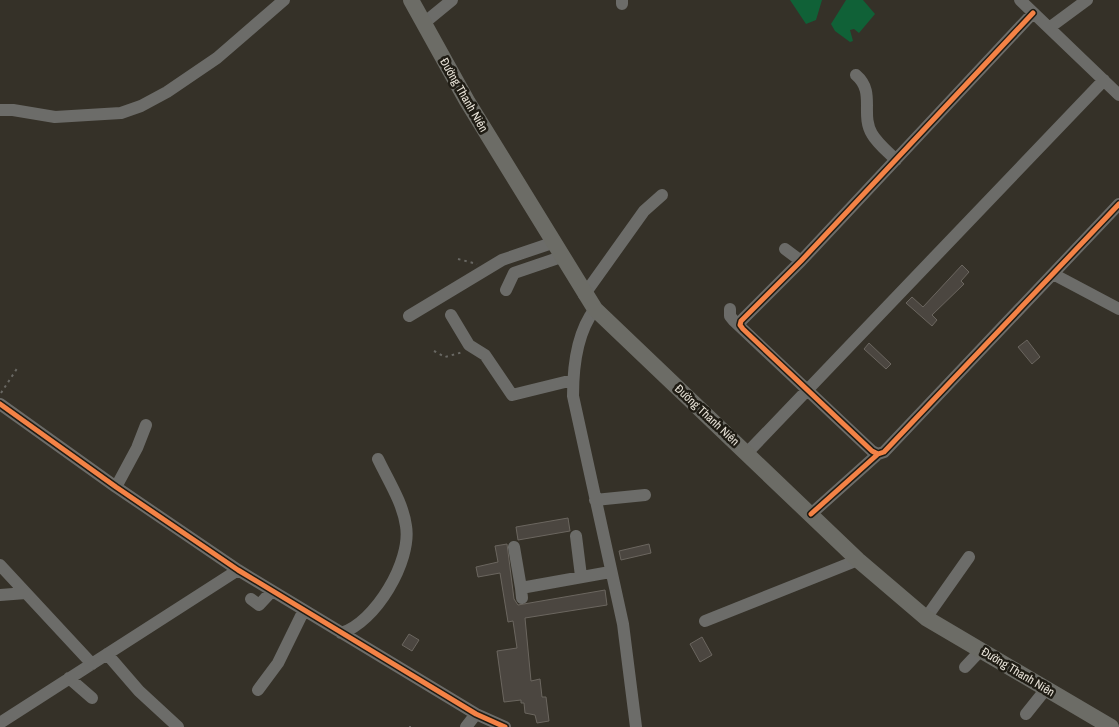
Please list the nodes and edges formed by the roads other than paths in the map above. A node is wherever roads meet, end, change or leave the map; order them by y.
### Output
1 (284, 0) edge
2 (412, 0) edge
3 (452, 0) edge
4 (1020, 0) edge
5 (1087, 0) edge
6 (1034, 13) junction
7 (424, 23) junction
8 (1049, 28) junction
9 (856, 75) dead end
10 (1104, 80) junction
11 (1119, 95) edge
12 (0, 110) edge
13 (896, 160) junction
14 (662, 194) dead end
15 (1119, 204) edge
16 (552, 242) junction
17 (785, 249) dead end
18 (561, 257) junction
19 (800, 261) junction
20 (1053, 274) junction
21 (506, 290) dead end
22 (584, 295) junction
23 (595, 309) junction
24 (730, 309) dead end
25 (1119, 309) edge
26 (450, 315) dead end
27 (409, 316) dead end
28 (740, 325) junction
29 (573, 380) junction
30 (809, 391) junction
31 (0, 404) edge
32 (146, 426) dead end
33 (748, 453) junction
34 (878, 454) junction
35 (378, 459) dead end
36 (116, 487) junction
37 (645, 495) dead end
38 (595, 500) junction
39 (810, 514) junction
40 (576, 536) dead end
41 (514, 547) dead end
42 (969, 557) dead end
43 (858, 560) junction
44 (0, 565) edge
45 (238, 570) junction
46 (610, 572) junction
47 (581, 576) junction
48 (272, 591) junction
49 (26, 593) junction
50 (0, 595) edge
51 (251, 600) dead end
52 (304, 610) junction
53 (926, 618) junction
54 (705, 621) dead end
55 (341, 633) junction
56 (981, 650) junction
57 (107, 654) junction
58 (92, 664) junction
59 (965, 667) dead end
60 (70, 678) junction
61 (1046, 689) junction
62 (258, 690) dead end
63 (92, 698) dead end
64 (476, 714) junction
65 (1026, 714) dead end
66 (0, 722) edge
67 (178, 727) edge
68 (466, 727) edge
69 (504, 727) edge
70 (636, 727) edge
71 (1112, 727) edge

1 - 12 street
2 - 7 main road, Đường Thanh Niên
3 - 7 street
4 - 6 street
5 - 8 street
6 - 8 street
6 - 13 street
7 - 16 main road, Đường Thanh Niên
8 - 10 street
9 - 13 street
10 - 11 street
10 - 30 street
13 - 19 street
14 - 22 street
15 - 20 street
16 - 18 main road, Đường Thanh Niên
16 - 27 street
17 - 19 street
18 - 21 street
18 - 22 main road, Đường Thanh Niên
19 - 28 street
20 - 25 street
20 - 34 street
22 - 23 main road, Đường Thanh Niên
23 - 29 street
23 - 33 main road, Đường Thanh Niên
24 - 28 street
26 - 29 street
28 - 30 street
29 - 38 street
30 - 33 street
30 - 34 street
31 - 36 street
32 - 36 street
33 - 39 main road, Đường Thanh Niên
34 - 39 street
35 - 55 street
36 - 45 street
37 - 38 street
38 - 46 street
39 - 43 main road, Đường Thanh Niên
40 - 47 street
41 - 47 street
42 - 53 street
43 - 53 main road, Đường Thanh Niên
43 - 54 street
44 - 49 street
45 - 48 street
45 - 57 street
46 - 47 street
46 - 70 street
48 - 51 street
48 - 52 street
49 - 50 street
49 - 58 street
52 - 55 street
52 - 62 street
53 - 56 main road, Đường Thanh Niên
55 - 64 street
56 - 59 street
56 - 61 main road, Đường Thanh Niên
57 - 58 street
57 - 67 street
58 - 60 street
60 - 63 street
60 - 66 street
61 - 65 street
61 - 71 main road, Đường Thanh Niên
64 - 68 street
64 - 69 street

